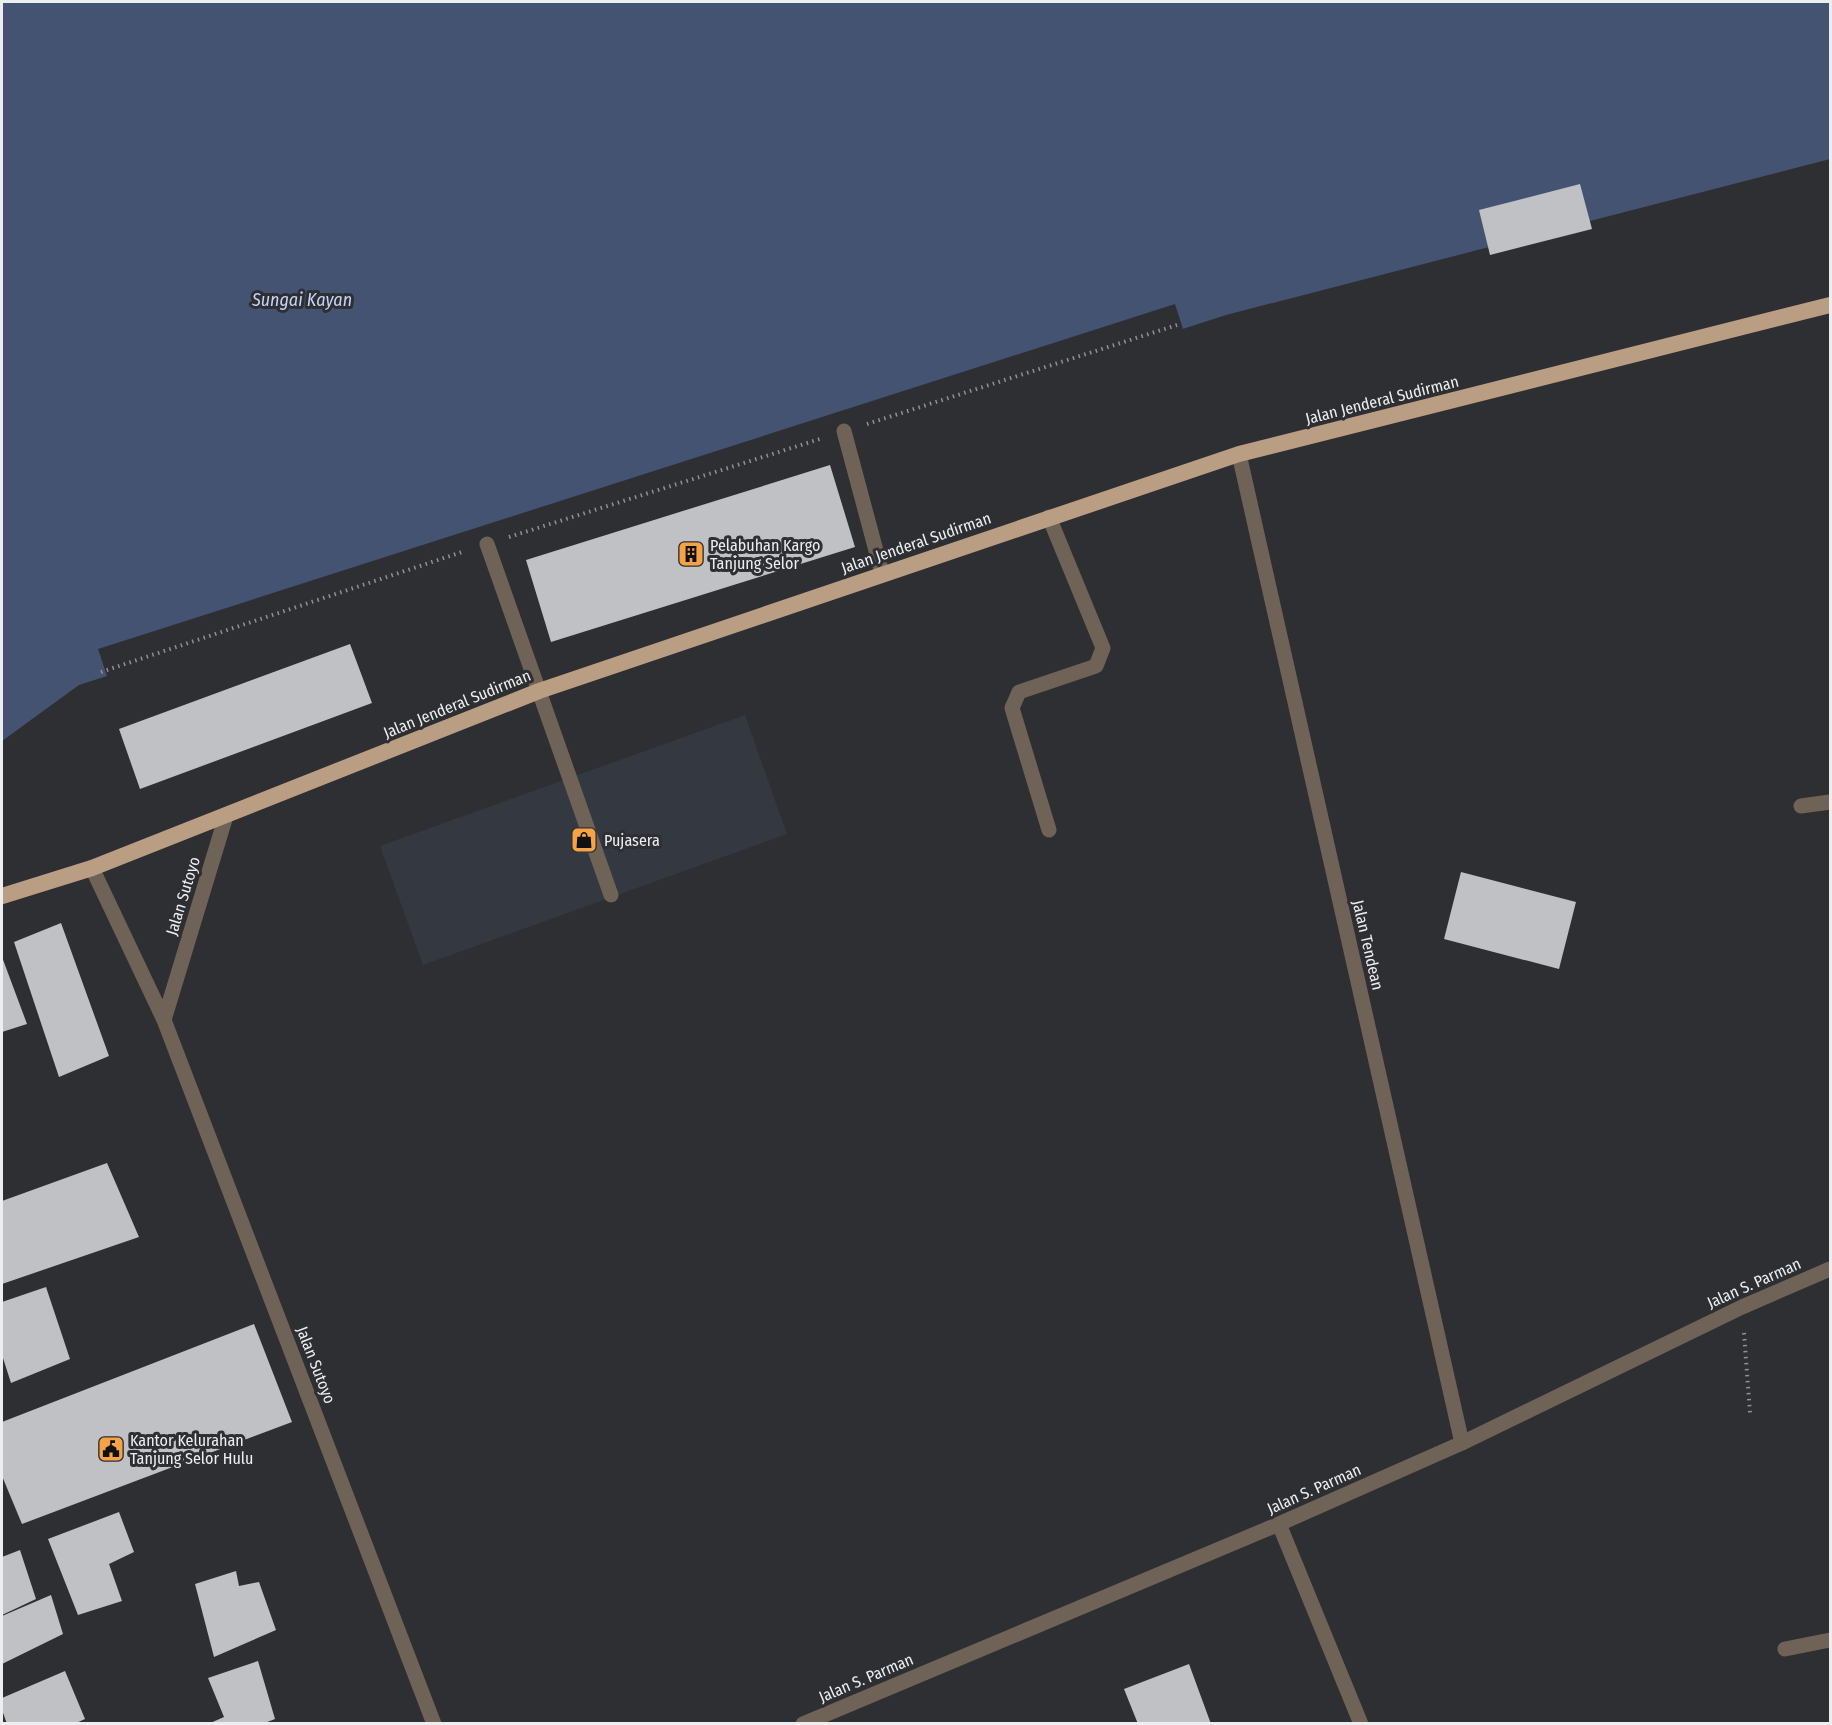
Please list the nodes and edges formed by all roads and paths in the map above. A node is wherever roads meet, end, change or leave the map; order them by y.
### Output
1 (1830, 305) edge
2 (1177, 325) dead end
3 (844, 431) joint
4 (1239, 454) junction
5 (1049, 518) junction
6 (487, 544) dead end
7 (882, 573) junction
8 (540, 691) junction
9 (1830, 802) edge
10 (1801, 806) dead end
11 (226, 816) junction
12 (1049, 830) dead end
13 (92, 868) junction
14 (611, 895) dead end
15 (2, 896) edge
16 (165, 1020) junction
17 (1830, 1269) edge
18 (1742, 1307) junction
19 (1750, 1413) dead end
20 (1462, 1443) junction
21 (1279, 1524) junction
22 (1830, 1640) edge
23 (1785, 1649) dead end
24 (434, 1724) edge
25 (803, 1724) edge
26 (1361, 1724) edge

1 - 4 highway, Jalan Jenderal Sudirman
2 - 3 path
3 - 7 street
4 - 5 highway, Jalan Jenderal Sudirman
4 - 20 street, Jalan Tendean
5 - 7 highway, Jalan Jenderal Sudirman
5 - 12 street
6 - 8 street
7 - 8 highway, Jalan Jenderal Sudirman
8 - 11 highway, Jalan Jenderal Sudirman
8 - 14 street
9 - 10 street
11 - 13 highway, Jalan Jenderal Sudirman
11 - 16 street, Jalan Sutoyo
13 - 15 highway, Jalan Jenderal Sudirman
13 - 16 street, Jalan Sutoyo
16 - 24 street, Jalan Sutoyo
17 - 18 street, Jalan S. Parman
18 - 19 path
18 - 20 street, Jalan S. Parman
20 - 21 street, Jalan S. Parman
21 - 25 street, Jalan S. Parman
21 - 26 street
22 - 23 street

